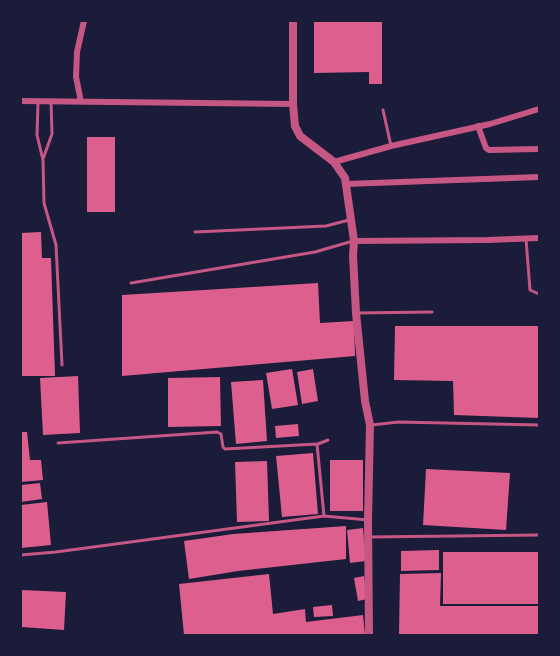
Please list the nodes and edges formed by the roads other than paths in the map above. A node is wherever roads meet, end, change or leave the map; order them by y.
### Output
1 (84, 21) edge
2 (293, 21) edge
3 (21, 101) edge
4 (38, 101) junction
5 (51, 101) junction
6 (81, 102) junction
7 (293, 104) junction
8 (539, 109) edge
9 (383, 110) dead end
10 (478, 126) junction
11 (391, 146) junction
12 (539, 149) edge
13 (43, 160) junction
14 (334, 162) junction
15 (539, 177) edge
16 (346, 184) junction
17 (351, 220) junction
18 (195, 232) dead end
19 (526, 238) junction
20 (539, 238) edge
21 (354, 241) junction
22 (131, 283) dead end
23 (539, 294) edge
24 (432, 312) dead end
25 (356, 313) junction
26 (62, 365) dead end
27 (370, 425) junction
28 (539, 425) edge
29 (328, 441) dead end
30 (58, 443) dead end
31 (317, 444) junction
32 (324, 516) junction
33 (369, 520) junction
34 (539, 535) edge
35 (369, 537) junction
36 (21, 555) edge
37 (369, 635) edge

1 - 6 street
2 - 7 street
3 - 4 street
4 - 5 street
4 - 13 lane
5 - 6 street
5 - 13 lane
6 - 7 street
7 - 14 street
8 - 10 street
9 - 11 lane
10 - 11 street
10 - 12 street
11 - 14 street
13 - 26 lane
14 - 16 street
15 - 16 street
16 - 17 street
17 - 18 lane
17 - 21 street
19 - 20 street
19 - 21 street
19 - 23 lane
21 - 22 lane
21 - 25 street
24 - 25 lane
25 - 27 street
27 - 28 lane
27 - 33 street
29 - 31 lane
30 - 31 lane
31 - 32 lane
32 - 33 lane
32 - 36 lane
33 - 35 street
34 - 35 lane
35 - 37 street

